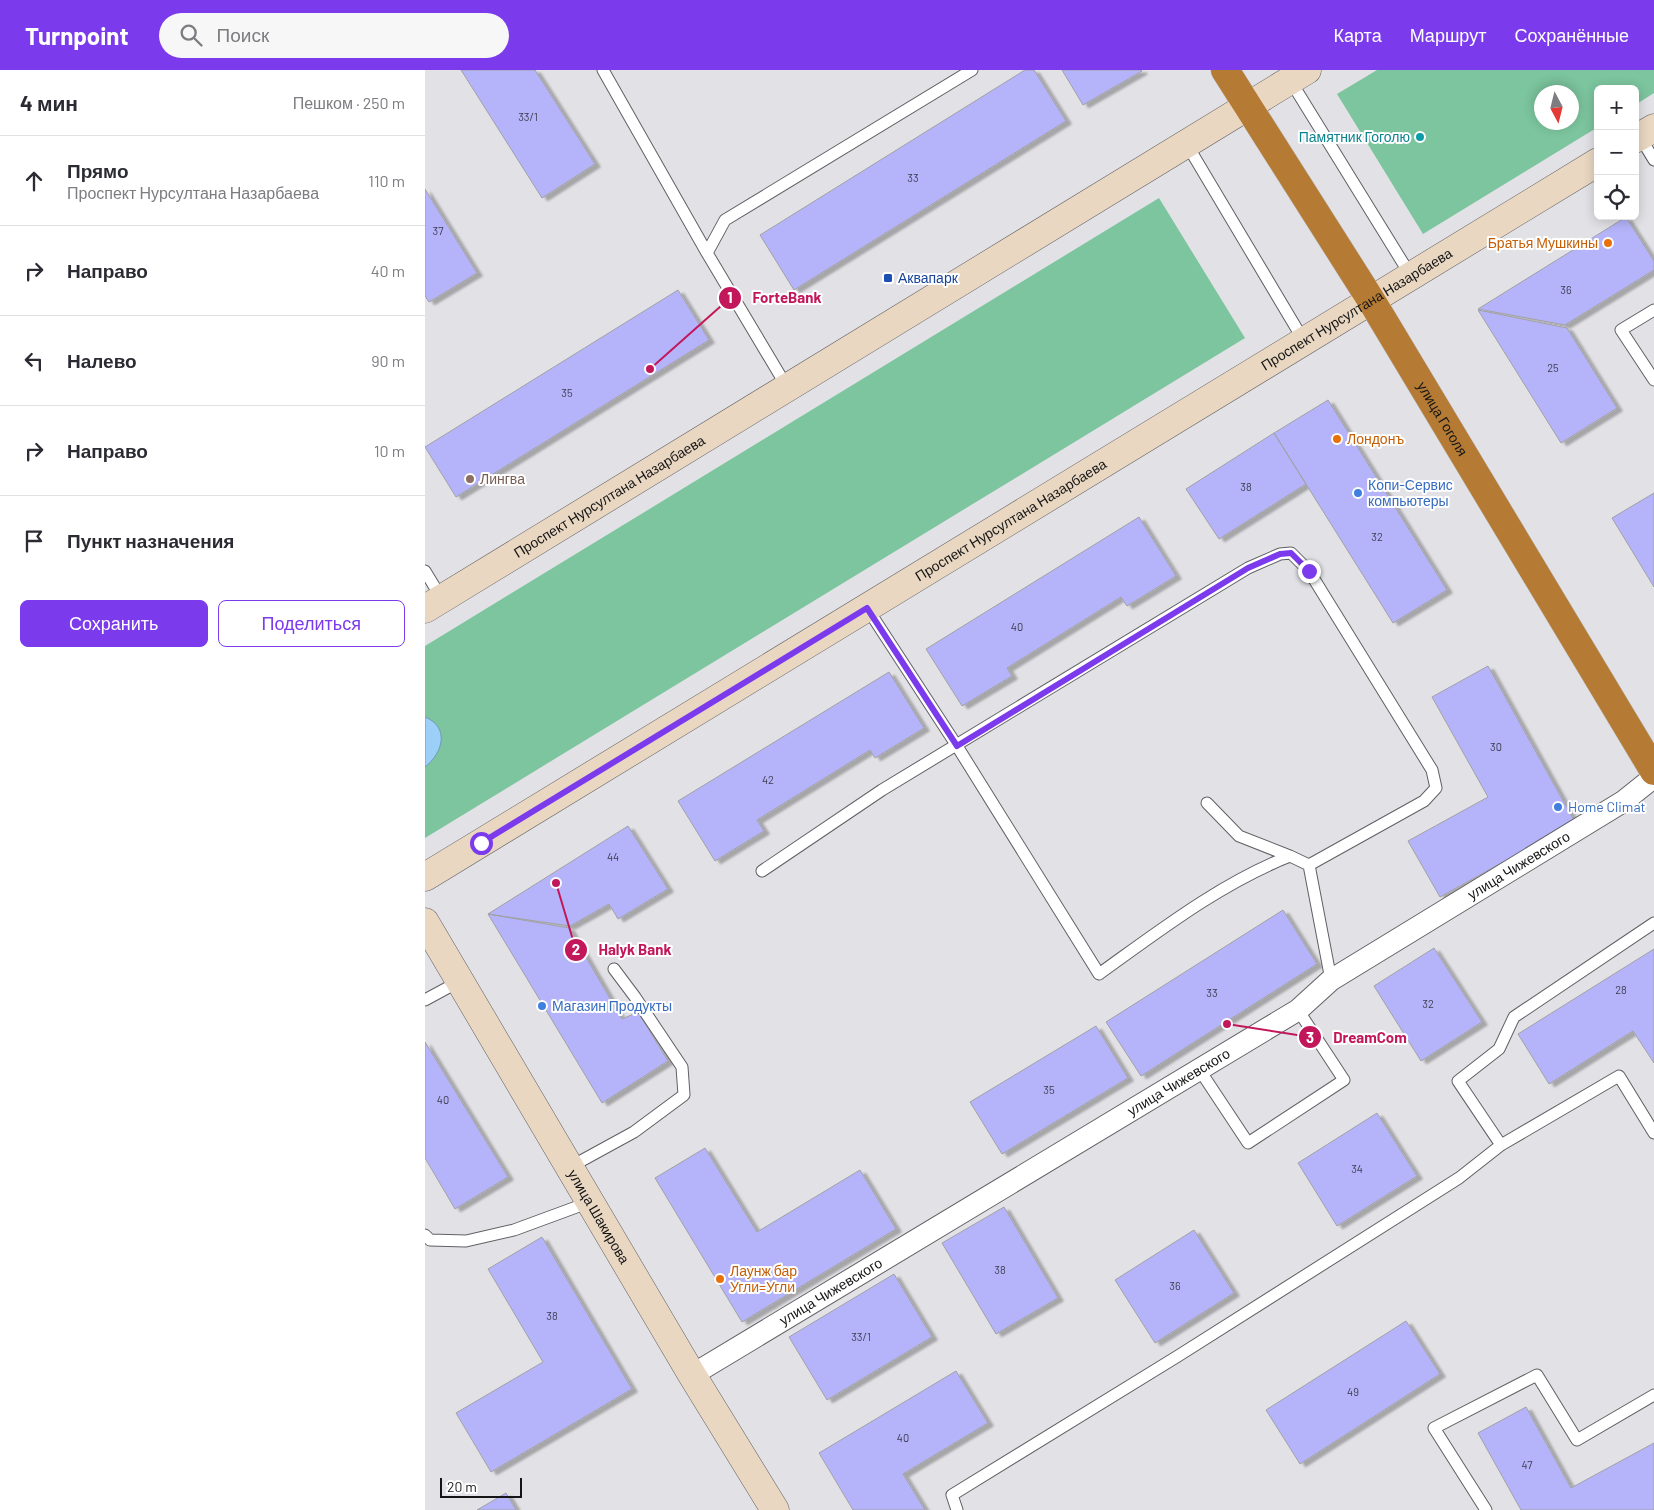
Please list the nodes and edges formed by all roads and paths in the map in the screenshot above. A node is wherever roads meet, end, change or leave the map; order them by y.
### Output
1 (603, 70) edge
2 (972, 70) edge
3 (1225, 70) edge
4 (1298, 75) edge
5 (1248, 105) junction
6 (1643, 135) edge
7 (1186, 143) junction
8 (1654, 160) edge
9 (1594, 164) edge
10 (707, 253) junction
11 (1411, 276) junction
12 (1371, 300) junction
13 (1654, 310) edge
14 (1304, 341) junction
15 (1654, 380) edge
16 (787, 388) junction
17 (425, 571) edge
18 (433, 604) edge
19 (867, 608) junction
20 (957, 746) junction
21 (1654, 771) edge
22 (1654, 777) edge
23 (1207, 803) dead end
24 (1290, 856) junction
25 (1309, 865) junction
26 (762, 871) dead end
27 (425, 877) edge
28 (425, 922) edge
29 (1654, 923) edge
30 (614, 969) dead end
31 (1331, 980) junction
32 (460, 981) junction
33 (425, 1000) edge
34 (1298, 1010) junction
35 (1199, 1069) junction
36 (1654, 1133) edge
37 (1501, 1145) junction
38 (570, 1167) junction
39 (590, 1202) junction
40 (425, 1235) edge
41 (692, 1375) junction
42 (1654, 1396) edge
43 (775, 1510) edge
44 (957, 1510) edge
45 (1486, 1510) edge

1 - 10 lane
2 - 10 lane
3 - 5 highway, улица Гоголя
4 - 5 main road, Проспект Нурсултана Назарбаева
4 - 11 lane
5 - 7 main road, Проспект Нурсултана Назарбаева
5 - 12 highway, улица Гоголя
6 - 8 lane
7 - 14 lane
7 - 16 main road, Проспект Нурсултана Назарбаева
9 - 11 main road, Проспект Нурсултана Назарбаева
10 - 16 lane
11 - 12 main road, Проспект Нурсултана Назарбаева
12 - 14 main road, Проспект Нурсултана Назарбаева
12 - 21 highway, улица Гоголя
13 - 15 lane
14 - 19 main road, Проспект Нурсултана Назарбаева
16 - 18 main road, Проспект Нурсултана Назарбаева
17 - 18 lane
19 - 20 lane
19 - 27 main road, Проспект Нурсултана Назарбаева
20 - 24 lane
20 - 25 lane
20 - 26 lane
22 - 31 street, улица Чижевского
23 - 24 lane
24 - 25 lane
25 - 31 lane
28 - 32 main road, улица Шакирова
29 - 37 lane
30 - 38 lane
31 - 34 street, улица Чижевского
32 - 33 lane
32 - 38 main road, улица Шакирова
34 - 35 street, улица Чижевского
34 - 35 lane
35 - 41 street, улица Чижевского
36 - 37 lane
37 - 44 lane
38 - 39 main road, улица Шакирова
39 - 40 lane
39 - 41 main road, улица Шакирова
41 - 43 main road, улица Шакирова
42 - 45 lane

